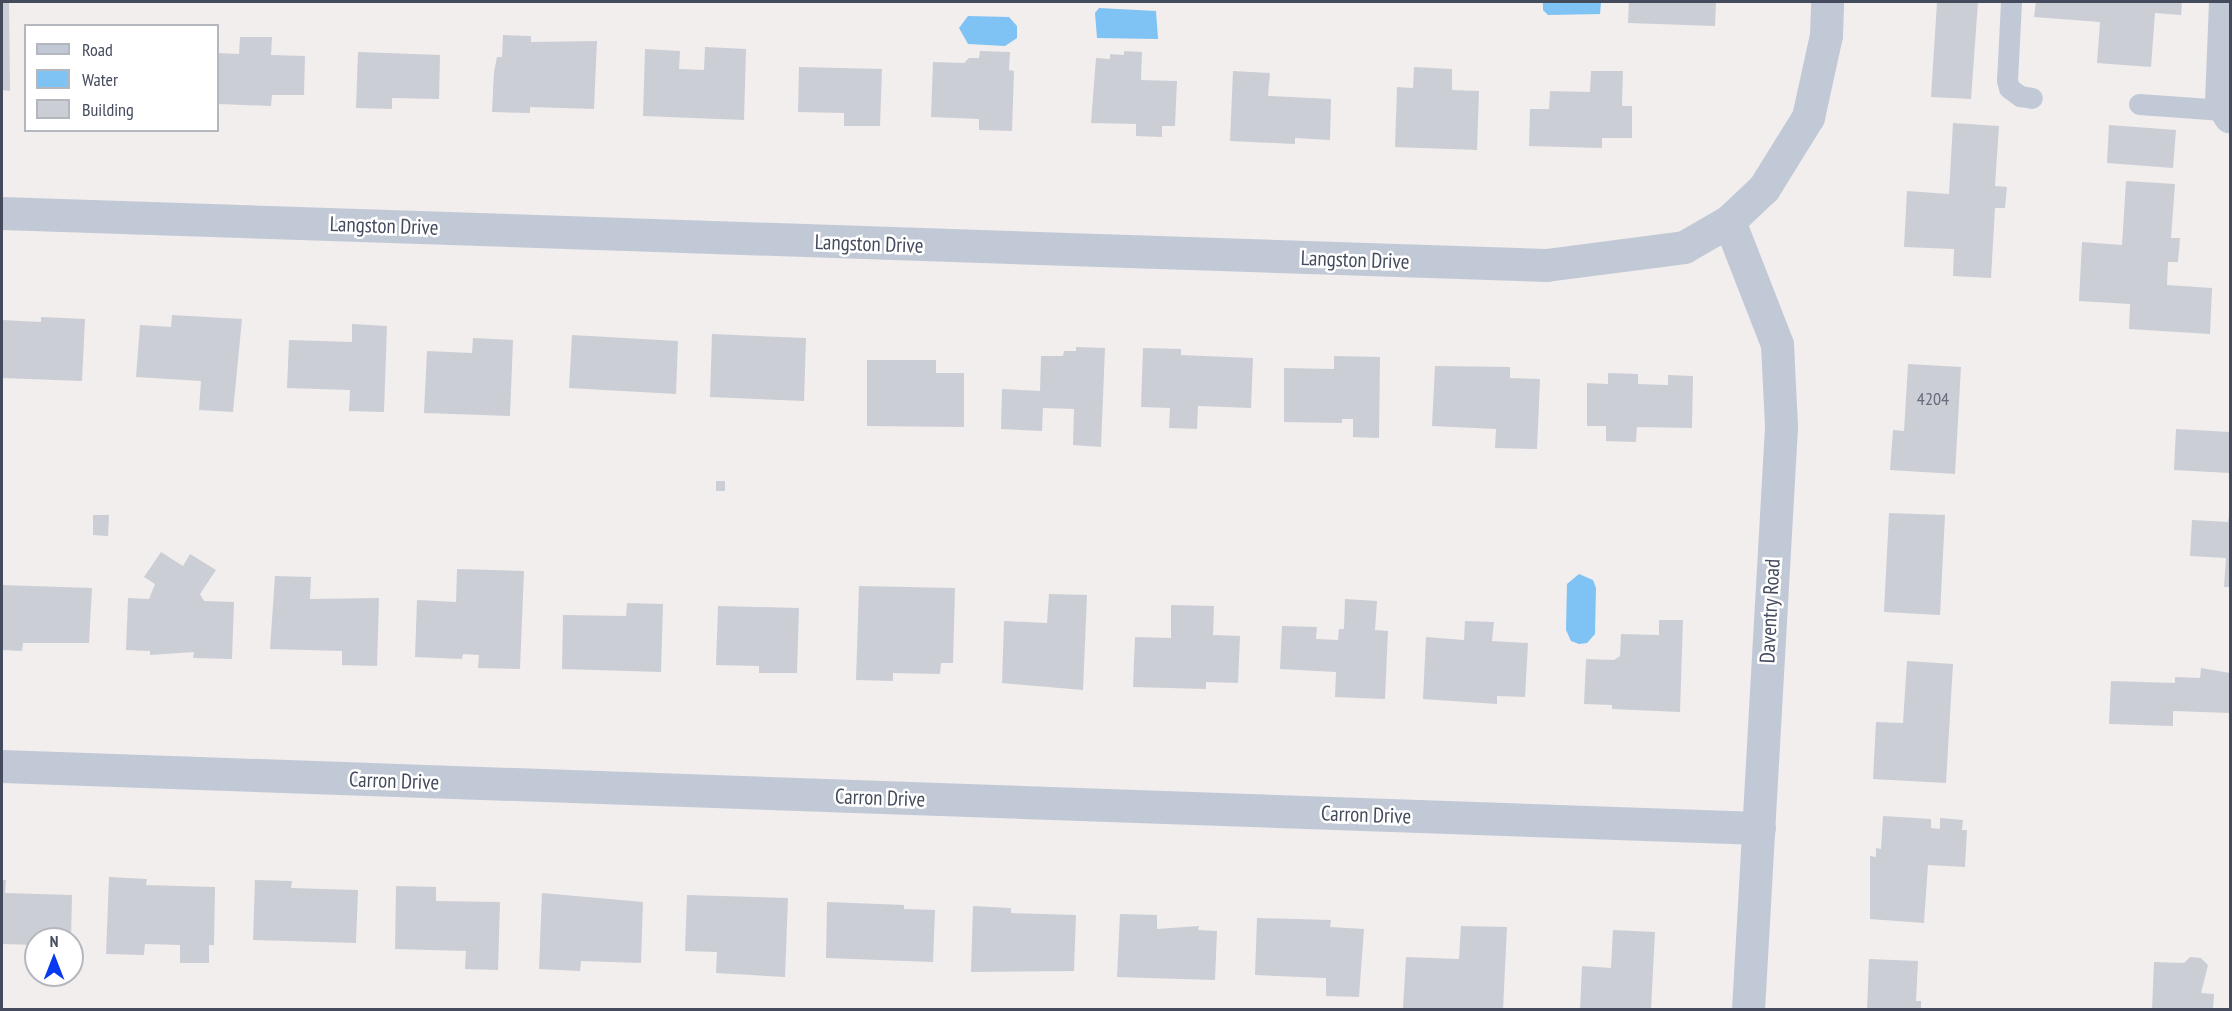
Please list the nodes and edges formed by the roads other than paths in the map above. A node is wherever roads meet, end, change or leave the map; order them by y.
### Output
1 (1827, 2) edge
2 (2011, 2) edge
3 (2225, 2) edge
4 (2032, 98) dead end
5 (2139, 104) dead end
6 (2227, 113) edge
7 (2, 213) edge
8 (1729, 221) junction
9 (2, 766) edge
10 (1759, 828) junction
11 (1748, 1010) edge

1 - 8 street, Langston Drive
2 - 4 lane
3 - 6 street
5 - 6 lane
7 - 8 street, Langston Drive
8 - 10 street, Daventry Road
9 - 10 street, Carron Drive
10 - 11 street, Daventry Road

